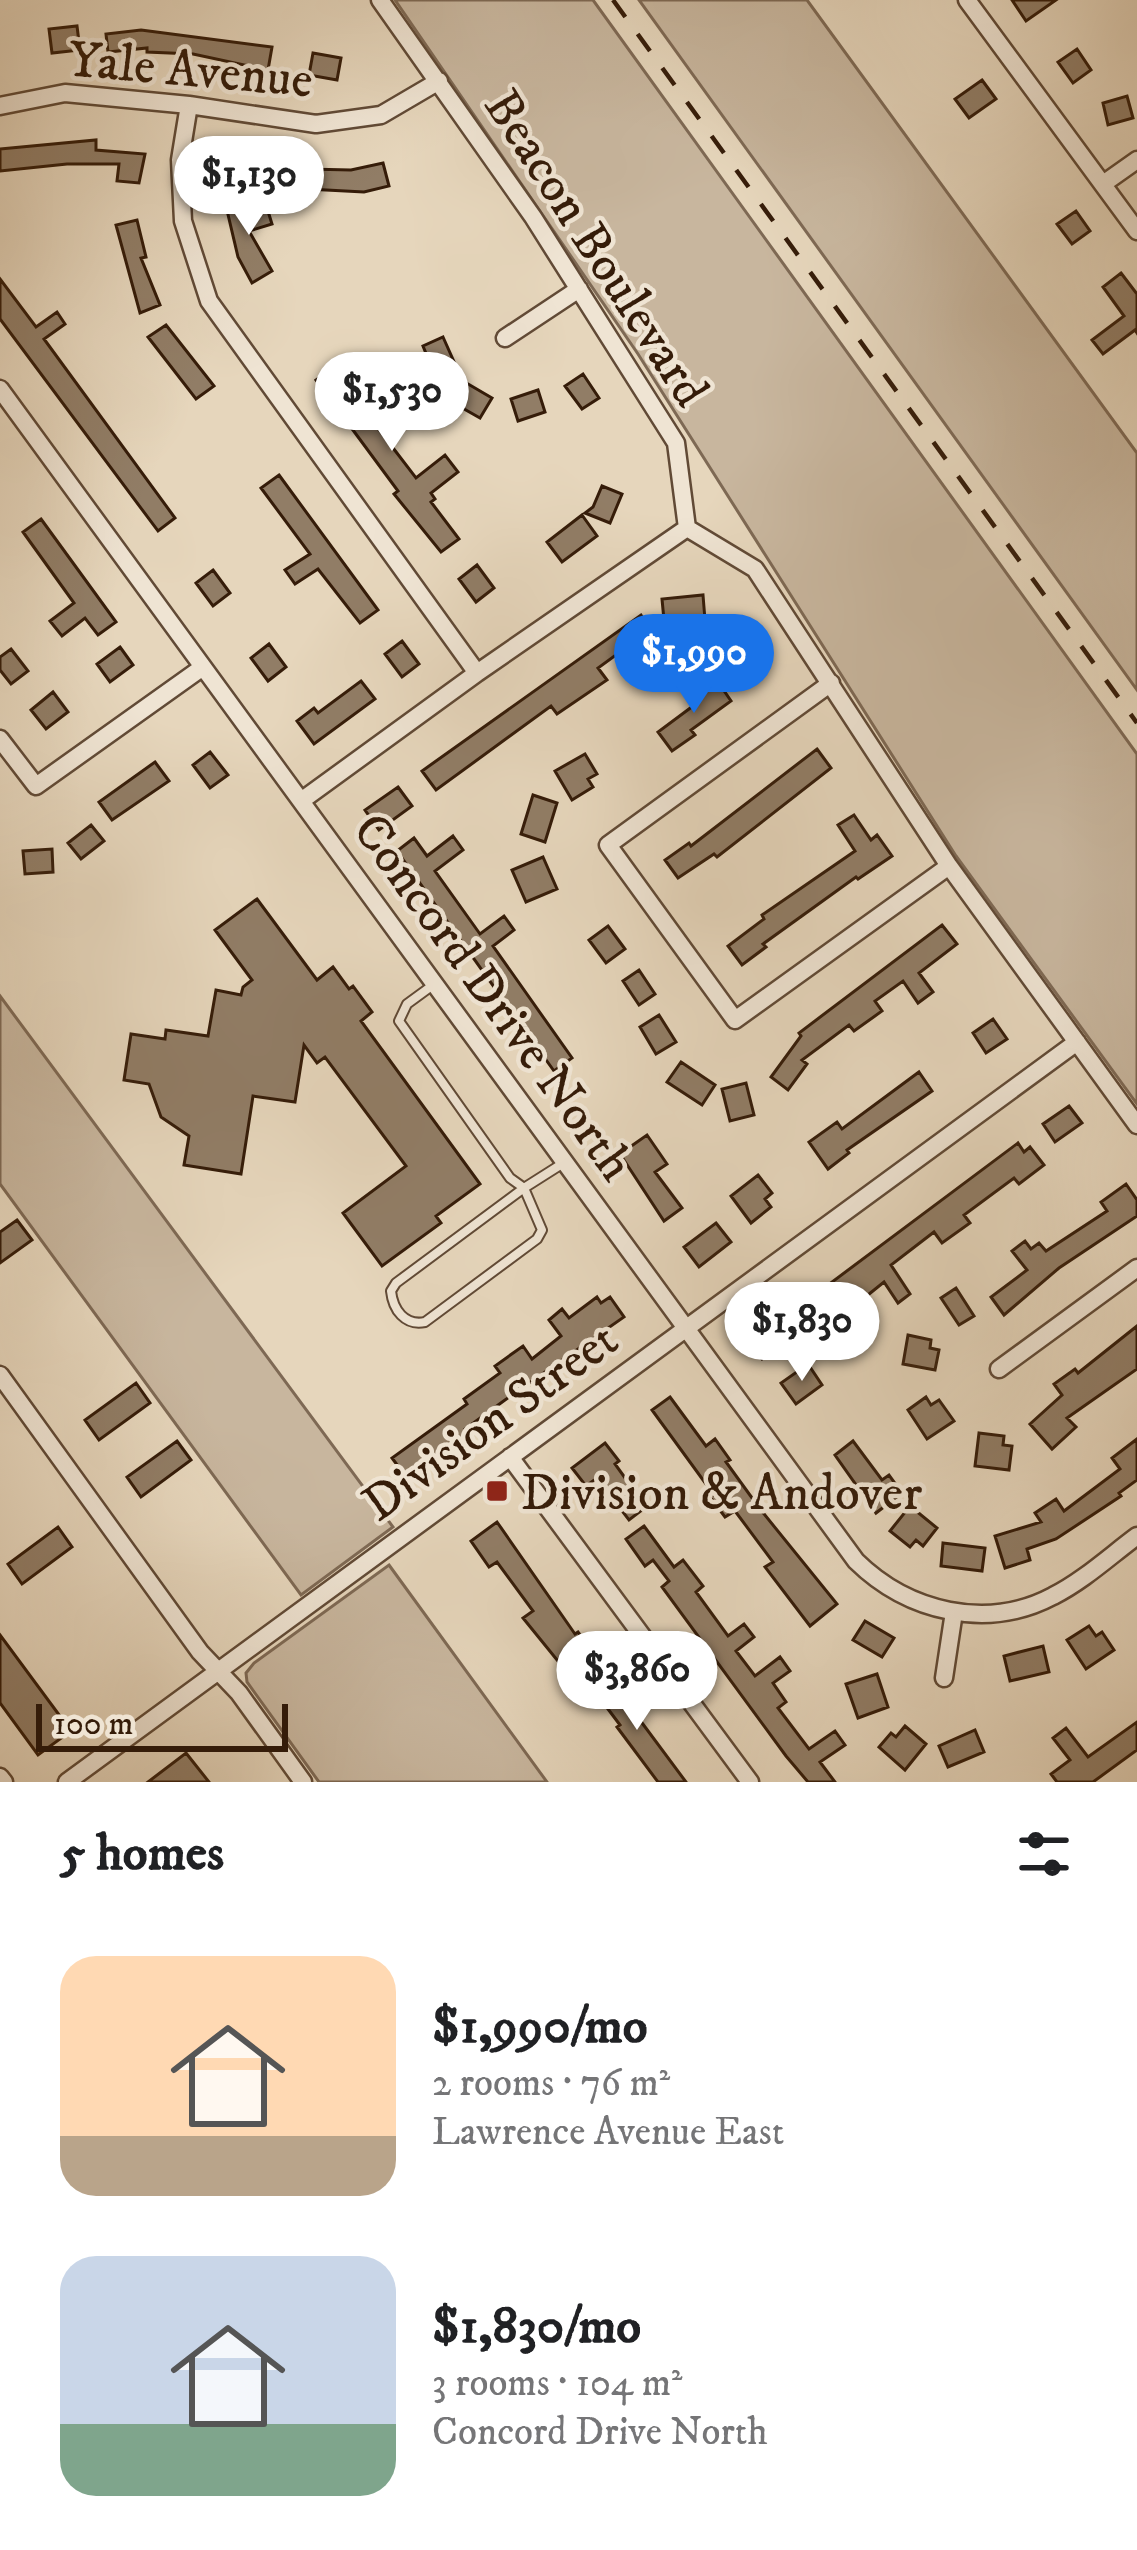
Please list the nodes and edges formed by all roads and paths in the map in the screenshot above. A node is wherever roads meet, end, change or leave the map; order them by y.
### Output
1 (380, 0) edge
2 (968, 0) edge
3 (439, 81) junction
4 (189, 105) junction
5 (0, 106) edge
6 (1137, 160) edge
7 (1103, 184) junction
8 (1137, 231) edge
9 (579, 289) junction
10 (505, 338) dead end
11 (0, 389) edge
12 (688, 528) junction
13 (203, 667) junction
14 (477, 673) junction
15 (831, 683) junction
16 (0, 739) edge
17 (302, 802) junction
18 (949, 866) junction
19 (435, 984) junction
20 (1077, 1042) junction
21 (1137, 1125) edge
22 (565, 1162) junction
23 (524, 1188) junction
24 (1137, 1268) edge
25 (686, 1328) junction
26 (999, 1369) dead end
27 (0, 1375) edge
28 (510, 1457) junction
29 (1137, 1536) edge
30 (954, 1612) junction
31 (220, 1671) junction
32 (944, 1678) dead end
33 (67, 1782) edge
34 (303, 1782) edge
35 (750, 1782) edge

1 - 3 street, Beacon Boulevard
2 - 7 street
3 - 4 street, Yale Avenue
3 - 9 street, Beacon Boulevard
4 - 5 street, Yale Avenue
4 - 14 street
6 - 7 street
7 - 8 street
9 - 10 street
9 - 12 street, Beacon Boulevard
11 - 13 street, Concord Drive North
12 - 14 street
12 - 15 street
13 - 16 street
13 - 17 street, Concord Drive North
14 - 17 street
15 - 18 street
15 - 18 street
17 - 19 street, Concord Drive North
18 - 20 street
19 - 22 street, Concord Drive North
19 - 23 lane
20 - 21 street
20 - 25 street, Division Street
22 - 23 lane
22 - 25 street, Concord Drive North
23 - 23 lane
24 - 26 street
25 - 28 street, Division Street
25 - 30 street, Concord Drive North
27 - 31 street
28 - 31 street, Division Street
28 - 35 street
29 - 30 street
30 - 32 street
31 - 33 street, Division Street
31 - 34 street

